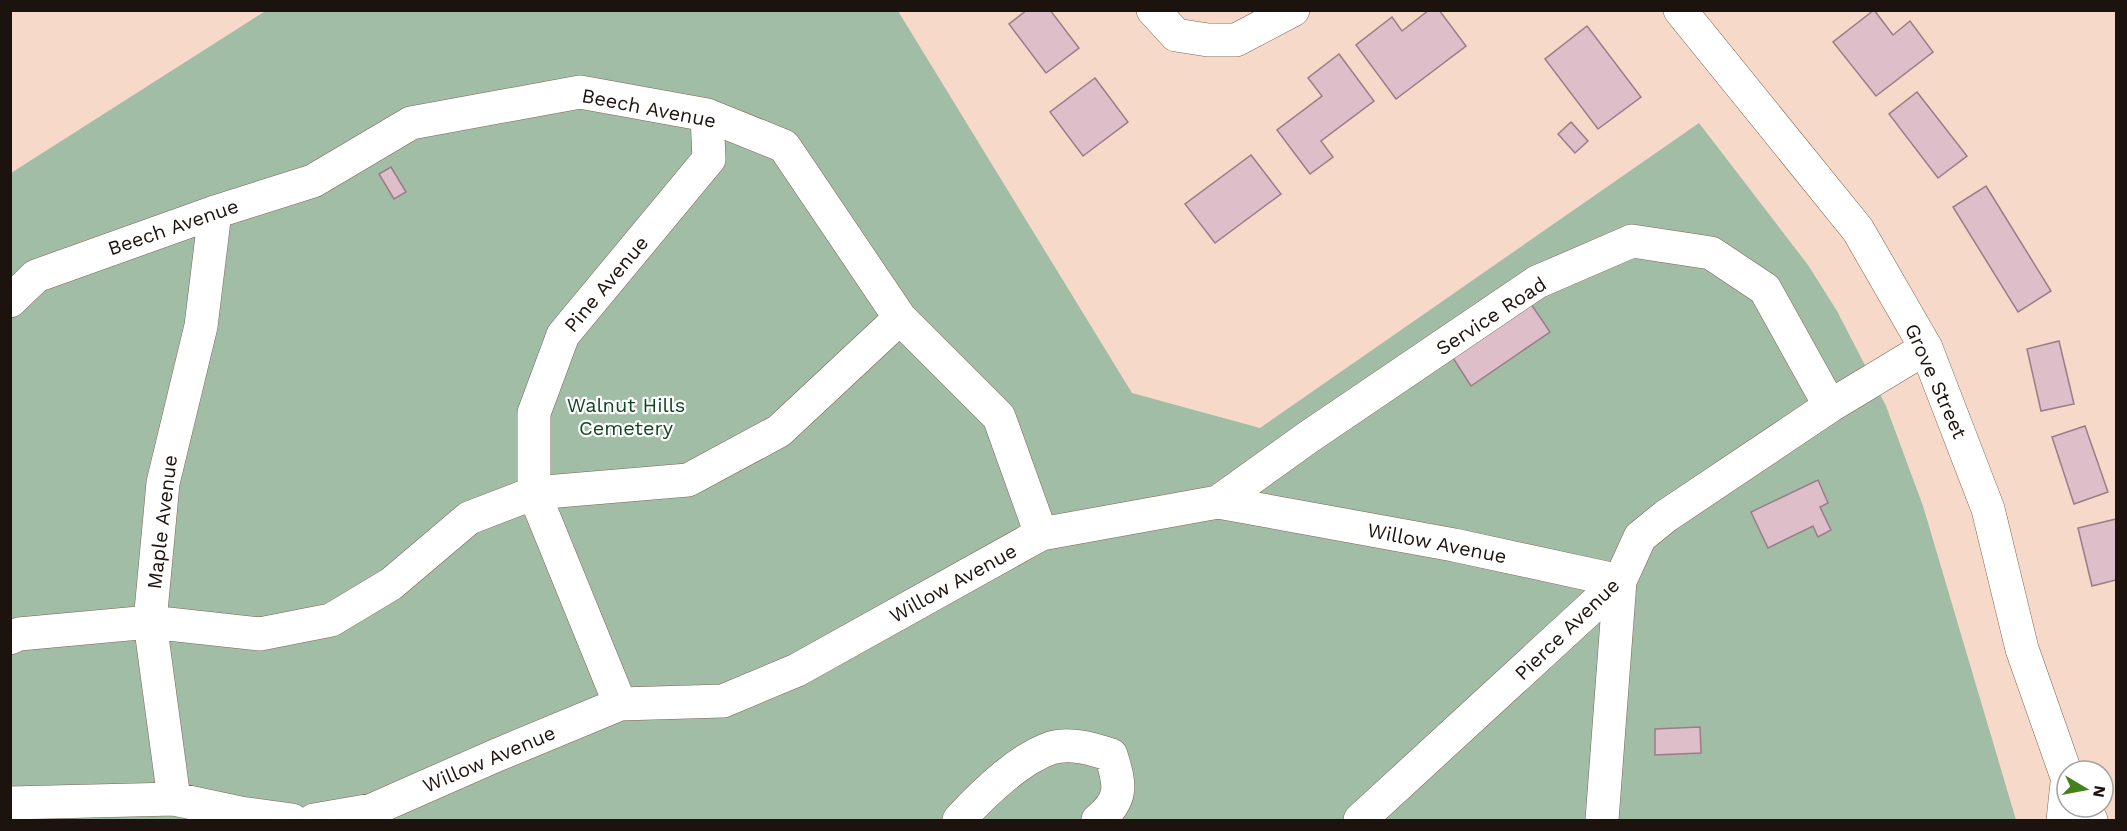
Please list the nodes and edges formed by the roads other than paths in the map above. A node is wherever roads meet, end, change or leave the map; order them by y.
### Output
1 (1153, 10) edge
2 (1293, 10) edge
3 (1680, 10) edge
4 (707, 115) junction
5 (215, 212) junction
6 (10, 301) edge
7 (900, 318) junction
8 (1926, 348) junction
9 (1830, 406) junction
10 (534, 494) junction
11 (1218, 502) junction
12 (1041, 534) junction
13 (1620, 581) junction
14 (150, 622) junction
15 (10, 638) edge
16 (620, 704) junction
17 (2061, 759) edge
18 (174, 799) junction
19 (10, 803) edge
20 (292, 820) edge
21 (314, 820) edge
22 (959, 820) edge
23 (1098, 820) edge
24 (1360, 820) edge
25 (1602, 820) edge

1 - 2 main road
3 - 8 main road, Grove Street
4 - 5 main road, Beech Avenue
4 - 7 main road, Beech Avenue
4 - 10 main road, Pine Avenue
5 - 6 main road, Beech Avenue
5 - 14 main road, Maple Avenue
7 - 10 main road
7 - 12 main road, Beech Avenue
8 - 9 main road, Pierce Avenue
8 - 17 main road, Grove Street
9 - 11 main road, Service Road
9 - 13 main road, Pierce Avenue
10 - 14 main road
10 - 16 main road, Pine Avenue
11 - 12 main road, Willow Avenue
11 - 13 main road, Willow Avenue
12 - 16 main road, Willow Avenue
13 - 24 main road, Pierce Avenue
13 - 25 main road
14 - 15 main road
14 - 18 main road, Maple Avenue
16 - 21 main road, Willow Avenue
18 - 19 main road
18 - 20 main road
22 - 23 main road

